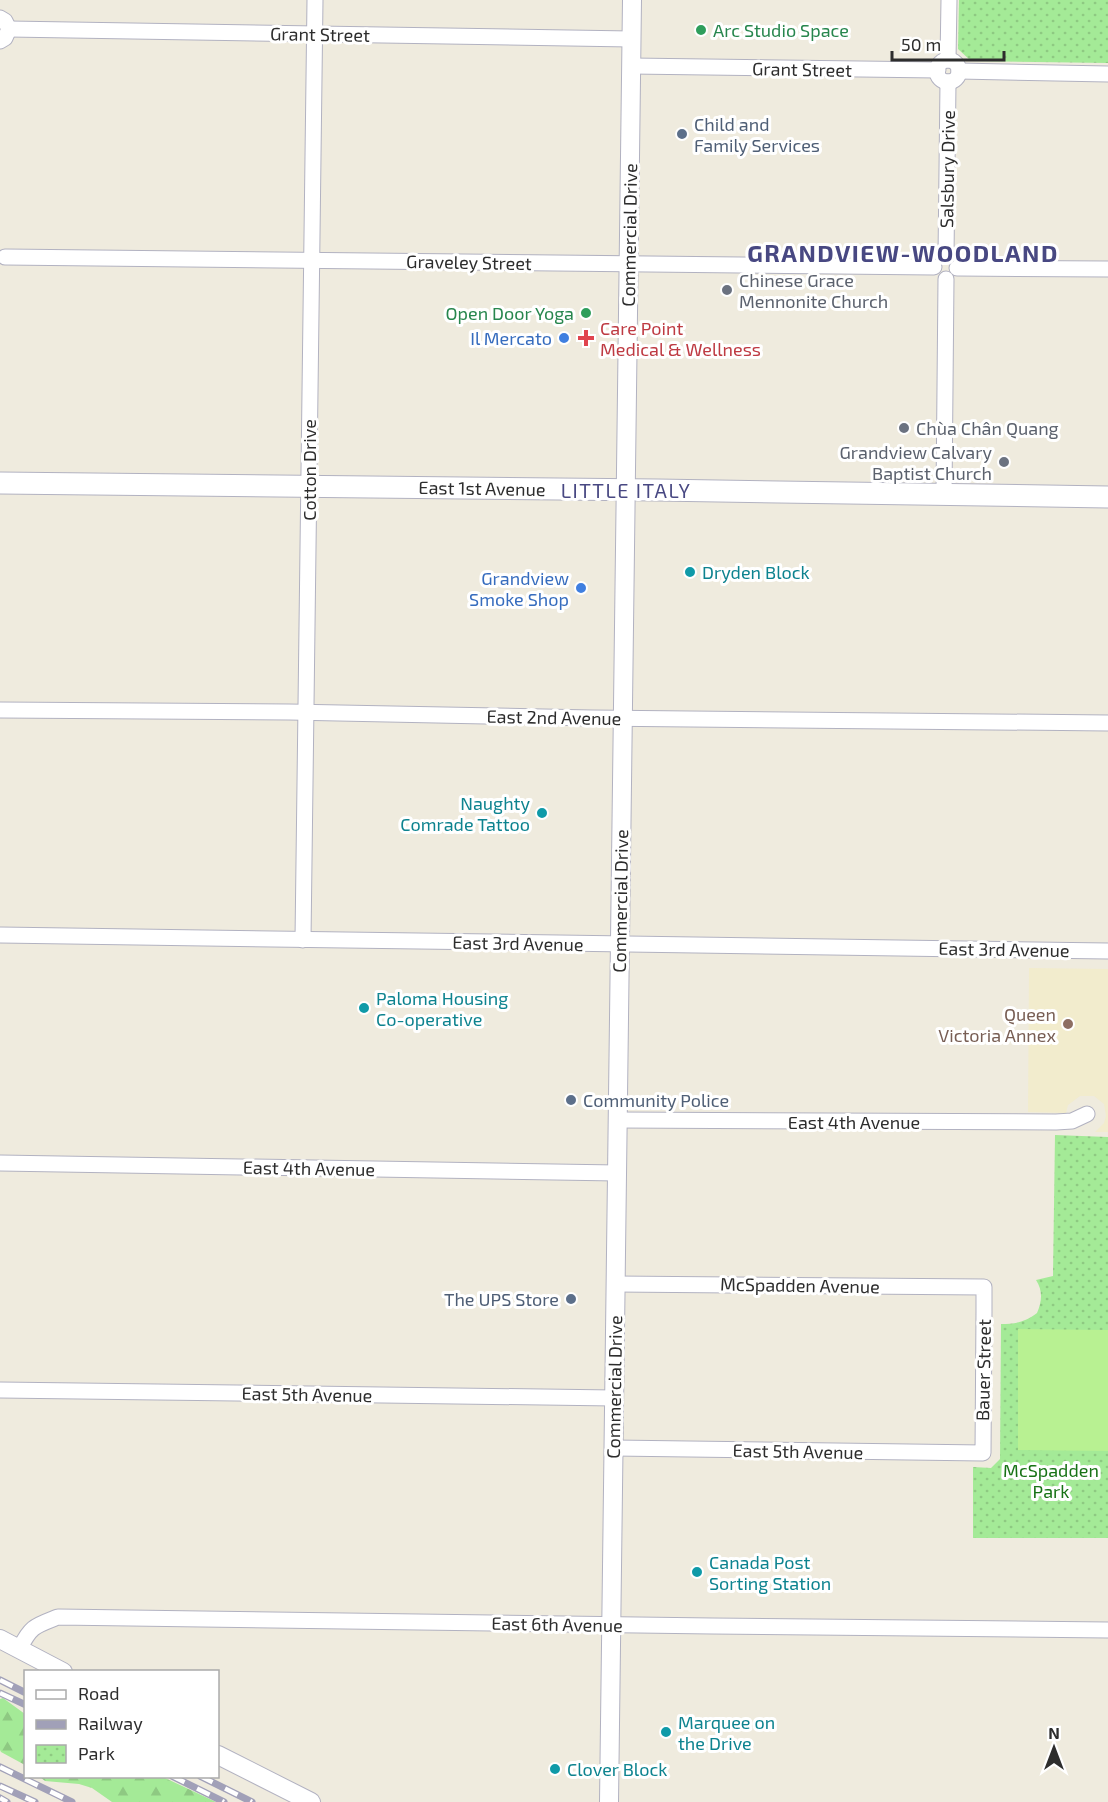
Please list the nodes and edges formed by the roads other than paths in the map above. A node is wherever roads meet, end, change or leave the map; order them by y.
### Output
1 (315, 0) edge
2 (632, 0) edge
3 (949, 0) edge
4 (3, 30) edge
5 (314, 33) junction
6 (631, 39) junction
7 (631, 66) junction
8 (948, 71) junction
9 (1108, 74) edge
10 (946, 256) junction
11 (2, 257) edge
12 (311, 260) junction
13 (628, 264) junction
14 (934, 267) junction
15 (1108, 270) edge
16 (951, 273) junction
17 (0, 483) edge
18 (309, 486) junction
19 (626, 490) junction
20 (944, 495) junction
21 (1108, 497) edge
22 (0, 710) edge
23 (306, 713) junction
24 (623, 719) junction
25 (1108, 723) edge
26 (0, 935) edge
27 (303, 940) junction
28 (620, 944) junction
29 (1108, 951) edge
30 (1088, 1114) dead end
31 (618, 1120) junction
32 (0, 1163) edge
33 (617, 1173) junction
34 (615, 1284) junction
35 (984, 1287) joint
36 (0, 1390) edge
37 (615, 1398) junction
38 (614, 1448) junction
39 (983, 1453) joint
40 (611, 1625) junction
41 (1108, 1629) edge
42 (0, 1639) edge
43 (20, 1648) junction
44 (61, 1670) edge
45 (219, 1756) edge
46 (311, 1802) edge
47 (609, 1802) edge

1 - 5 street, Cotton Drive
2 - 6 street, Commercial Drive
3 - 8 street, Salsbury Drive
4 - 5 street, Grant Street
5 - 6 street, Grant Street
5 - 12 street, Cotton Drive
6 - 7 street, Commercial Drive
7 - 8 street, Grant Street
7 - 13 street, Commercial Drive
8 - 9 street, Grant Street
8 - 10 street, Salsbury Drive
10 - 14 street
10 - 16 street
11 - 12 street, Graveley Street
12 - 13 street, Graveley Street
12 - 18 street, Cotton Drive
13 - 14 street, Graveley Street
13 - 19 street, Commercial Drive
14 - 16 street
15 - 16 street
16 - 20 street
17 - 18 main road, East 1st Avenue
18 - 19 main road, East 1st Avenue
18 - 23 street, Cotton Drive
19 - 20 main road, East 1st Avenue
19 - 24 street, Commercial Drive
20 - 21 main road, East 1st Avenue
22 - 23 street, East 2nd Avenue
23 - 24 street, East 2nd Avenue
23 - 27 street, Cotton Drive
24 - 25 street, East 2nd Avenue
24 - 28 street, Commercial Drive
26 - 27 street, East 3rd Avenue
27 - 28 street, East 3rd Avenue
28 - 29 street, East 3rd Avenue
28 - 31 street, Commercial Drive
30 - 31 street, East 4th Avenue
31 - 33 street, Commercial Drive
32 - 33 street, East 4th Avenue
33 - 34 street, Commercial Drive
34 - 35 street, McSpadden Avenue
34 - 37 street, Commercial Drive
35 - 39 street, Bauer Street
36 - 37 street, East 5th Avenue
37 - 38 street, Commercial Drive
38 - 39 street, East 5th Avenue
38 - 40 street, Commercial Drive
40 - 41 street, East 6th Avenue
40 - 43 street, East 6th Avenue
40 - 47 street, Commercial Drive
42 - 43 street
43 - 44 street
45 - 46 street

